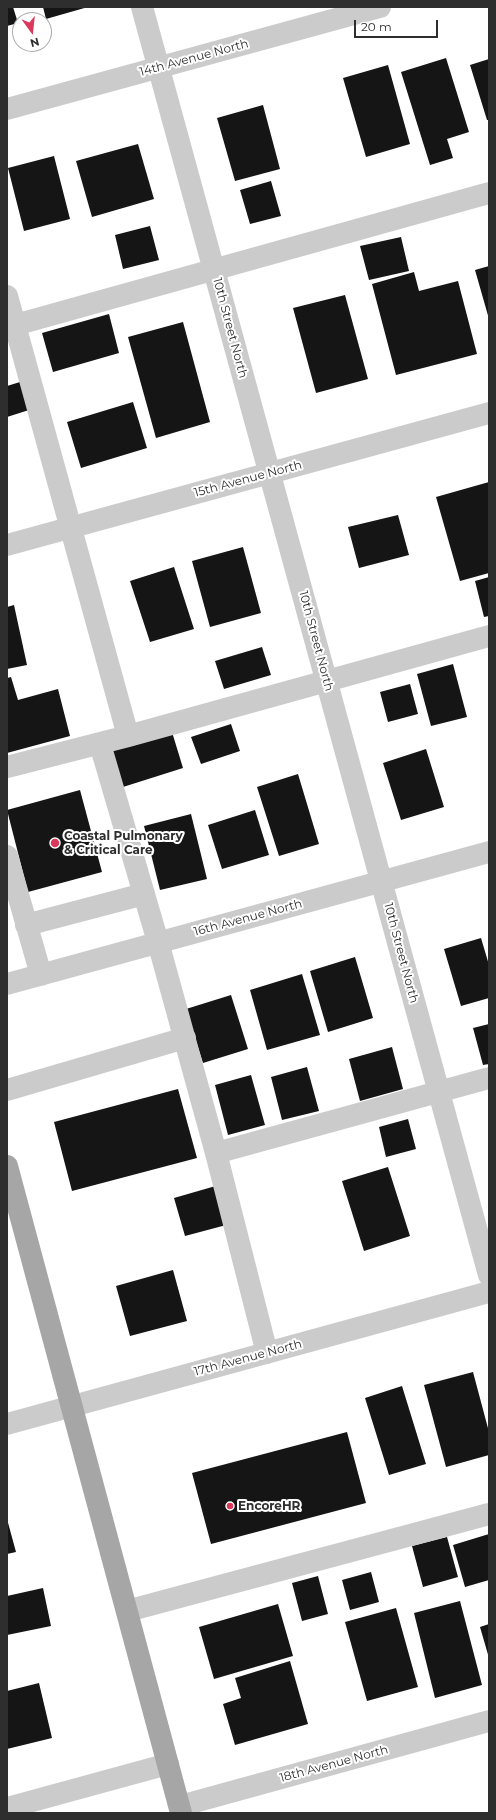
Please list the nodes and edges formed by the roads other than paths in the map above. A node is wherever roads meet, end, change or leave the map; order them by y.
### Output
1 (142, 7) edge
2 (380, 7) edge
3 (158, 68) junction
4 (7, 109) edge
5 (489, 193) edge
6 (213, 268) junction
7 (7, 296) edge
8 (15, 324) junction
9 (489, 413) edge
10 (269, 473) junction
11 (71, 527) junction
12 (7, 545) edge
13 (489, 636) edge
14 (326, 681) junction
15 (128, 736) junction
16 (100, 744) junction
17 (7, 767) edge
18 (489, 852) edge
19 (7, 856) edge
20 (382, 882) junction
21 (144, 894) junction
22 (26, 925) junction
23 (158, 942) junction
24 (41, 975) junction
25 (7, 984) edge
26 (185, 1038) junction
27 (489, 1078) edge
28 (7, 1090) edge
29 (439, 1092) junction
30 (216, 1153) junction
31 (7, 1166) edge
32 (489, 1275) edge
33 (489, 1292) edge
34 (267, 1353) junction
35 (72, 1406) junction
36 (7, 1424) edge
37 (489, 1514) edge
38 (127, 1611) junction
39 (489, 1721) edge
40 (168, 1764) junction
41 (7, 1808) edge
42 (180, 1810) edge

1 - 3 street, 10th Street North
2 - 3 street, 14th Avenue North
3 - 4 street, 14th Avenue North
3 - 6 street, 10th Street North
5 - 6 street
6 - 8 street
6 - 10 street, 10th Street North
7 - 8 street
8 - 11 street
9 - 10 street, 15th Avenue North
10 - 11 street, 15th Avenue North
10 - 14 street, 10th Street North
11 - 12 street, 15th Avenue North
11 - 15 street
13 - 14 street
14 - 15 street
14 - 20 street, 10th Street North
15 - 16 street
16 - 17 street
16 - 21 street
18 - 20 street, 16th Avenue North
19 - 22 street
20 - 23 street, 16th Avenue North
20 - 29 street, 10th Street North
21 - 22 street
21 - 23 street
22 - 24 street
23 - 24 street, 16th Avenue North
23 - 26 street
24 - 25 street, 16th Avenue North
26 - 28 street
26 - 30 street
27 - 29 street
29 - 30 street
29 - 32 street, 10th Street North
30 - 34 street
31 - 35 main road
33 - 34 street, 17th Avenue North
34 - 35 street, 17th Avenue North
35 - 36 street, 17th Avenue North
35 - 38 main road
37 - 38 street
38 - 40 main road
39 - 42 street, 18th Avenue North
40 - 41 street
40 - 42 main road

